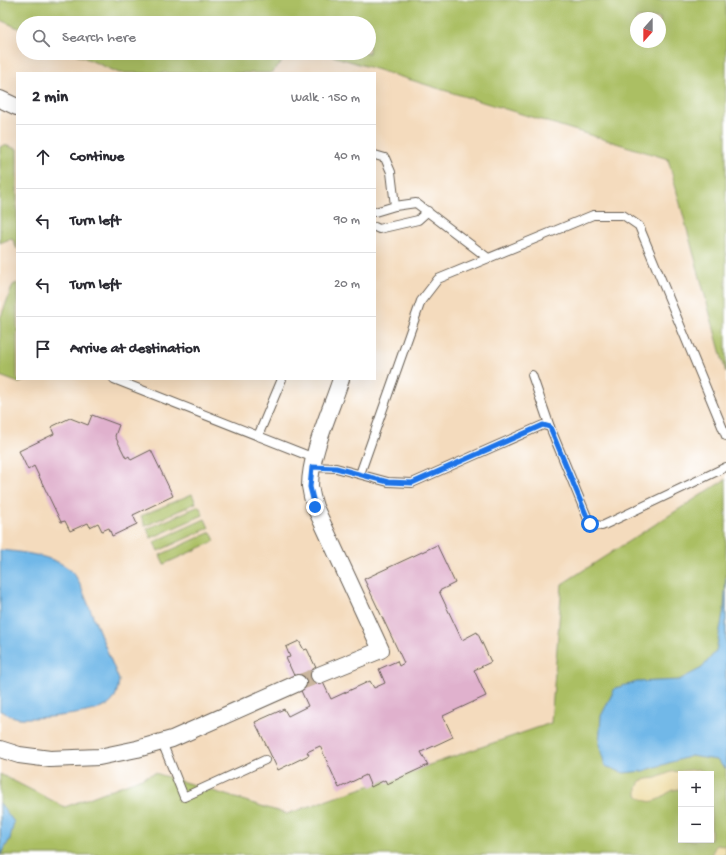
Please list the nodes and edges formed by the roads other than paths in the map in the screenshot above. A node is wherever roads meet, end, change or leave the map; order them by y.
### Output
1 (0, 99) edge
2 (16, 107) edge
3 (376, 155) edge
4 (395, 206) junction
5 (428, 211) junction
6 (376, 212) edge
7 (376, 228) edge
8 (488, 258) junction
9 (532, 375) dead end
10 (117, 380) edge
11 (282, 380) edge
12 (341, 380) edge
13 (550, 427) junction
14 (258, 436) junction
15 (726, 436) edge
16 (313, 462) junction
17 (726, 467) edge
18 (360, 474) junction
19 (319, 675) tunnel mouth
20 (298, 683) tunnel mouth
21 (162, 742) junction
22 (0, 749) edge
23 (265, 760) dead end

1 - 2 street
3 - 4 lane
4 - 5 lane
4 - 6 lane
5 - 7 lane
5 - 8 lane
8 - 15 lane
8 - 18 lane
9 - 13 lane
10 - 14 lane
11 - 14 lane
12 - 16 street
13 - 17 lane
13 - 18 lane
14 - 16 lane
16 - 18 lane
16 - 19 street
20 - 21 street
21 - 22 street
21 - 23 lane

